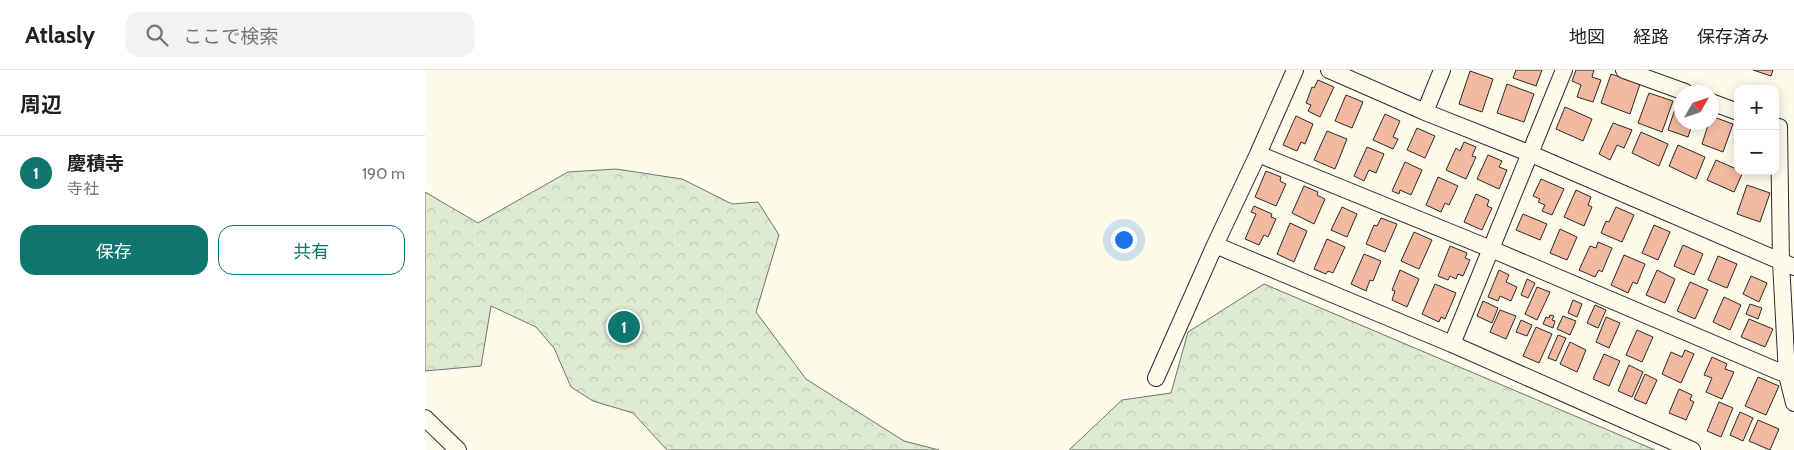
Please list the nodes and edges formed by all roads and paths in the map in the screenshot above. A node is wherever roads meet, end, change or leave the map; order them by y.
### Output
1 (1295, 70) edge
2 (1329, 70) edge
3 (1442, 70) edge
4 (1564, 70) edge
5 (1624, 70) edge
6 (1674, 88) edge
7 (1719, 105) edge
8 (1734, 111) edge
9 (1425, 112) junction
10 (1779, 127) edge
11 (1258, 154) junction
12 (1531, 154) junction
13 (1215, 245) junction
14 (1491, 249) junction
15 (1788, 264) edge
16 (1452, 344) junction
17 (1787, 375) junction
18 (1156, 378) dead end
19 (1794, 403) edge
20 (425, 418) edge
21 (458, 450) edge
22 (1691, 450) edge

1 - 11 street
2 - 9 street
3 - 9 street
4 - 12 street
5 - 6 street
7 - 8 street
9 - 12 street
10 - 15 street
11 - 13 street
11 - 14 street
12 - 14 street
12 - 15 street
13 - 16 street
13 - 18 street
14 - 16 street
14 - 17 street
15 - 17 street
16 - 22 street
17 - 19 street
20 - 21 street

